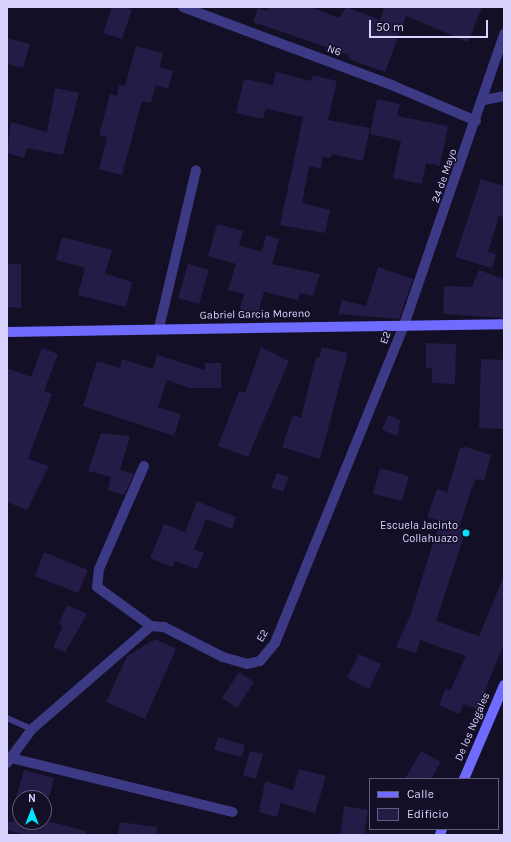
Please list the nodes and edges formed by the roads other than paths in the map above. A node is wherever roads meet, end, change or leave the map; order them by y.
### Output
1 (183, 7) edge
2 (504, 34) edge
3 (504, 96) edge
4 (484, 100) junction
5 (476, 121) junction
6 (196, 170) dead end
7 (504, 324) edge
8 (404, 325) junction
9 (159, 328) junction
10 (7, 332) edge
11 (144, 466) dead end
12 (151, 626) junction
13 (504, 685) edge
14 (7, 718) edge
15 (32, 729) junction
16 (9, 761) edge
17 (464, 778) edge
18 (232, 812) dead end

1 - 5 street, N6
2 - 4 street, 24 de Mayo
3 - 4 street
4 - 5 street, 24 de Mayo
5 - 8 street, 24 de Mayo
6 - 9 street
7 - 8 street, Gabriel Garcia Moreno
8 - 9 street, Gabriel Garcia Moreno
8 - 12 street, E2
9 - 10 street, Gabriel Garcia Moreno
11 - 12 street
12 - 15 street
13 - 17 street, De los Nogales
14 - 15 lane
15 - 16 street
16 - 18 street

